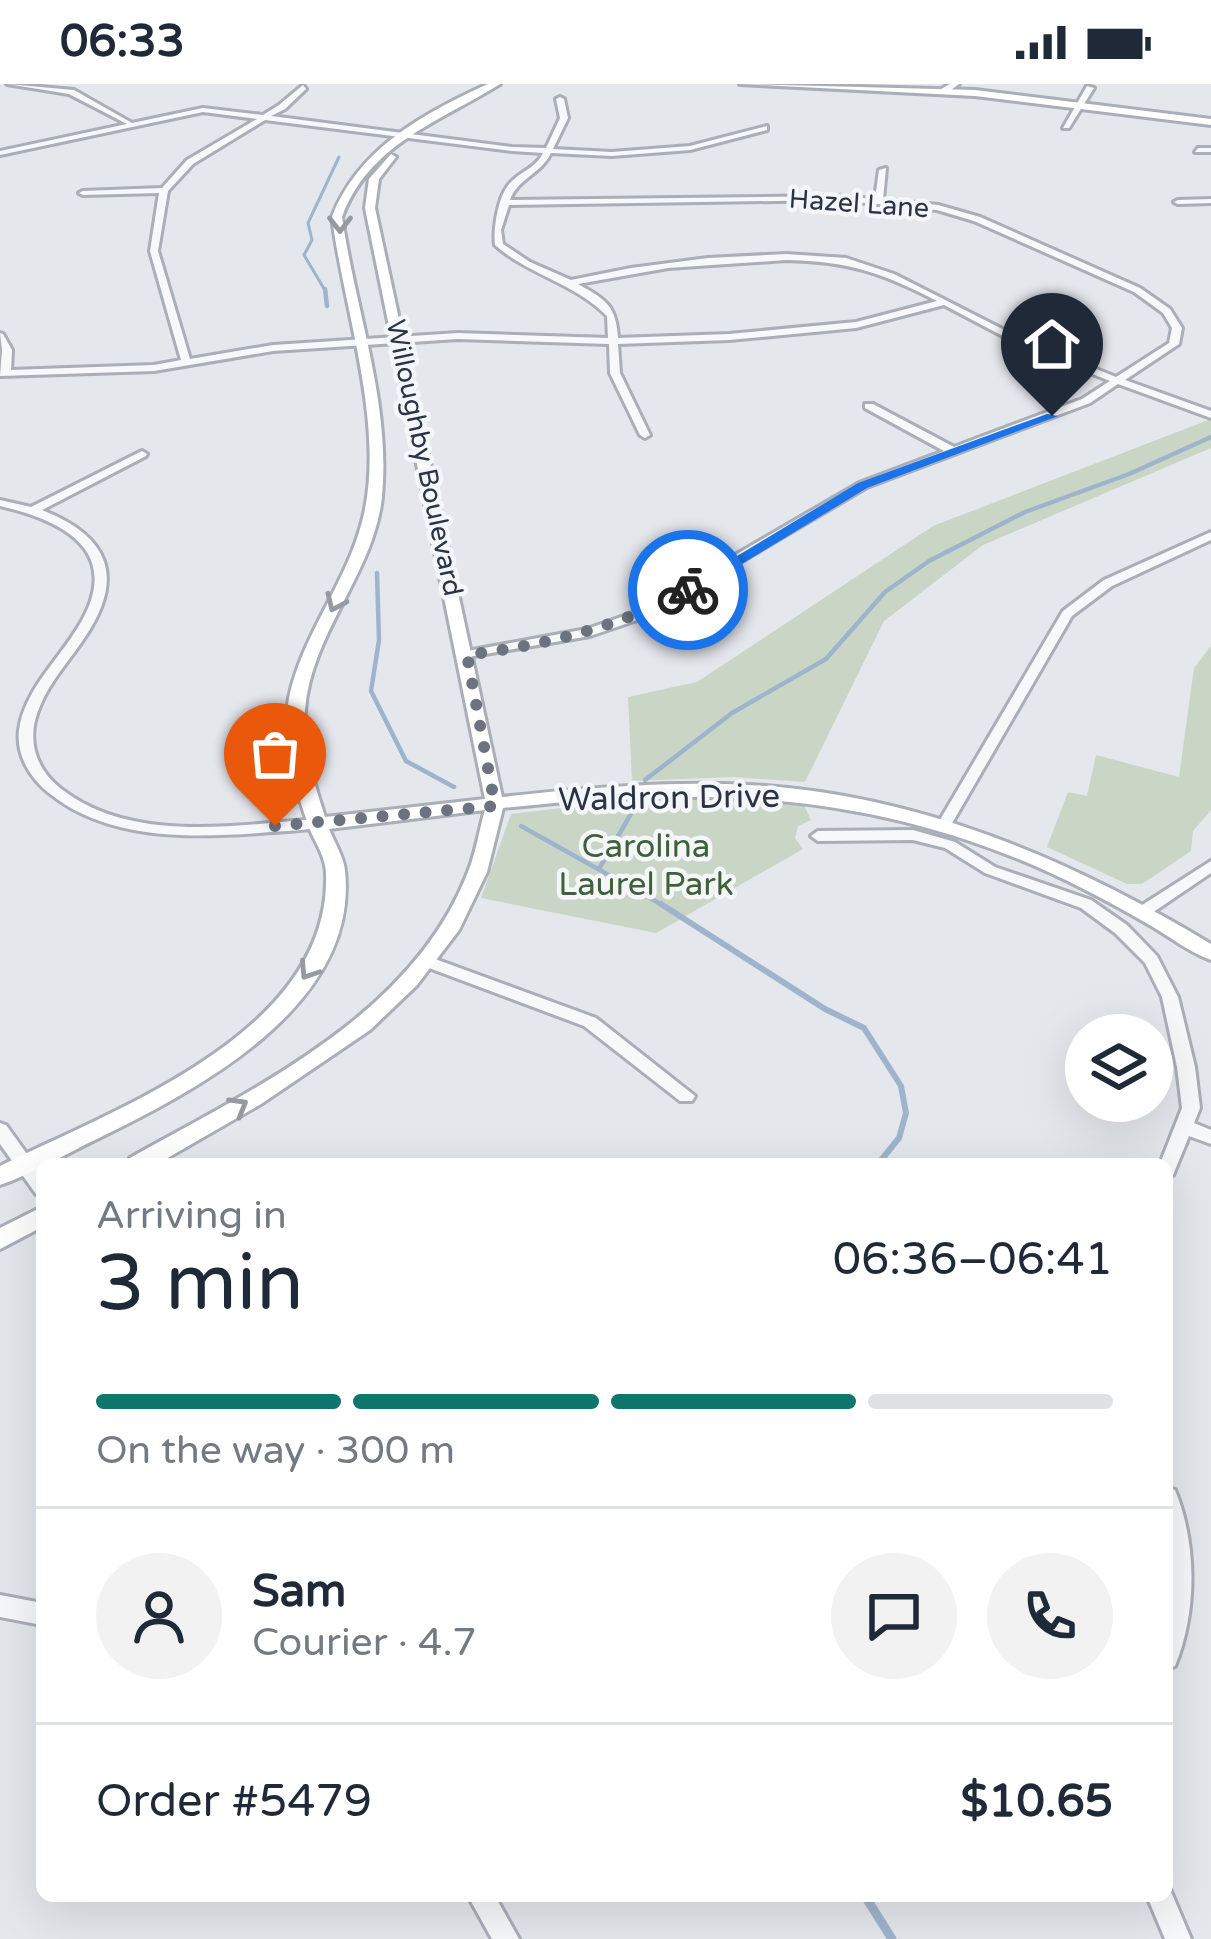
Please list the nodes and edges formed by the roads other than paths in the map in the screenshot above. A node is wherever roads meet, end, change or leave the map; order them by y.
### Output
1 (7, 84) edge
2 (495, 84) edge
3 (746, 84) edge
4 (50, 85) edge
5 (303, 87) dead end
6 (950, 87) edge
7 (1090, 88) dead end
8 (560, 99) dead end
9 (1082, 106) junction
10 (269, 115) junction
11 (128, 122) junction
12 (1211, 122) edge
13 (1066, 126) dead end
14 (764, 128) dead end
15 (413, 134) junction
16 (1198, 150) dead end
17 (1211, 150) edge
18 (547, 151) junction
19 (0, 153) edge
20 (883, 170) dead end
21 (164, 190) junction
22 (83, 193) dead end
23 (879, 200) junction
24 (1211, 201) edge
25 (1178, 202) dead end
26 (505, 203) junction
27 (571, 283) junction
28 (942, 303) junction
29 (0, 337) edge
30 (398, 340) junction
31 (613, 341) junction
32 (356, 342) junction
33 (187, 364) junction
34 (3, 373) edge
35 (1121, 381) junction
36 (869, 406) dead end
37 (1211, 415) edge
38 (645, 435) dead end
39 (951, 450) junction
40 (142, 454) dead end
41 (0, 503) edge
42 (34, 510) junction
43 (1211, 536) edge
44 (467, 655) junction
45 (495, 806) junction
46 (317, 824) junction
47 (944, 825) junction
48 (818, 836) dead end
49 (1211, 866) edge
50 (1144, 910) junction
51 (1211, 953) edge
52 (427, 961) junction
53 (686, 1096) dead end
54 (1187, 1128) junction
55 (0, 1130) edge
56 (1211, 1136) edge
57 (148, 1158) edge
58 (1173, 1158) edge
59 (23, 1164) junction
60 (0, 1176) edge
61 (36, 1181) edge
62 (36, 1219) edge
63 (0, 1239) edge
64 (1173, 1518) edge
65 (0, 1606) edge
66 (36, 1613) edge
67 (1173, 1640) edge
68 (484, 1902) edge
69 (1163, 1902) edge
70 (506, 1939) edge
71 (1178, 1939) edge

1 - 4 street
2 - 15 street, Willoughby Boulevard
3 - 6 street
4 - 11 street
5 - 10 street
6 - 9 street
7 - 9 street
8 - 18 street
9 - 12 street
9 - 13 street
10 - 11 street
10 - 15 street
10 - 21 street
11 - 19 street
14 - 18 street
15 - 18 street
15 - 30 street, Willoughby Boulevard
15 -> 32 street, Willoughby Boulevard
16 - 17 street
18 - 26 street
20 - 23 street
21 - 22 street
21 - 33 street
23 - 26 street, Hazel Lane
23 - 35 street, Hazel Lane
24 - 25 street
26 - 27 street
27 - 28 street
27 - 31 street
28 - 31 street
28 - 35 street
29 - 34 street
30 - 31 street
30 - 32 street
30 - 44 street, Willoughby Boulevard
31 - 38 street
32 - 33 street
32 -> 46 street, Willoughby Boulevard
33 - 34 street
35 - 37 street
35 - 39 street, Hazel Lane
36 - 39 street
39 - 44 street, Hazel Lane
40 - 42 street
41 - 42 street, Waldron Drive
42 - 46 street, Waldron Drive
43 - 47 street
44 - 45 street, Willoughby Boulevard
45 - 46 street, Waldron Drive
45 - 47 street, Waldron Drive
45 - 52 street, Willoughby Boulevard
46 -> 59 street, Willoughby Boulevard
47 - 50 street, Waldron Drive
48 - 54 street
49 - 50 street
50 - 51 street, Waldron Drive
52 - 53 street
57 -> 52 street, Willoughby Boulevard
54 - 56 street
54 - 58 street
55 - 59 street
59 - 60 street, Willoughby Boulevard
59 - 61 street
62 - 63 street
64 - 67 street
65 - 66 street
68 - 70 street
69 - 71 street

